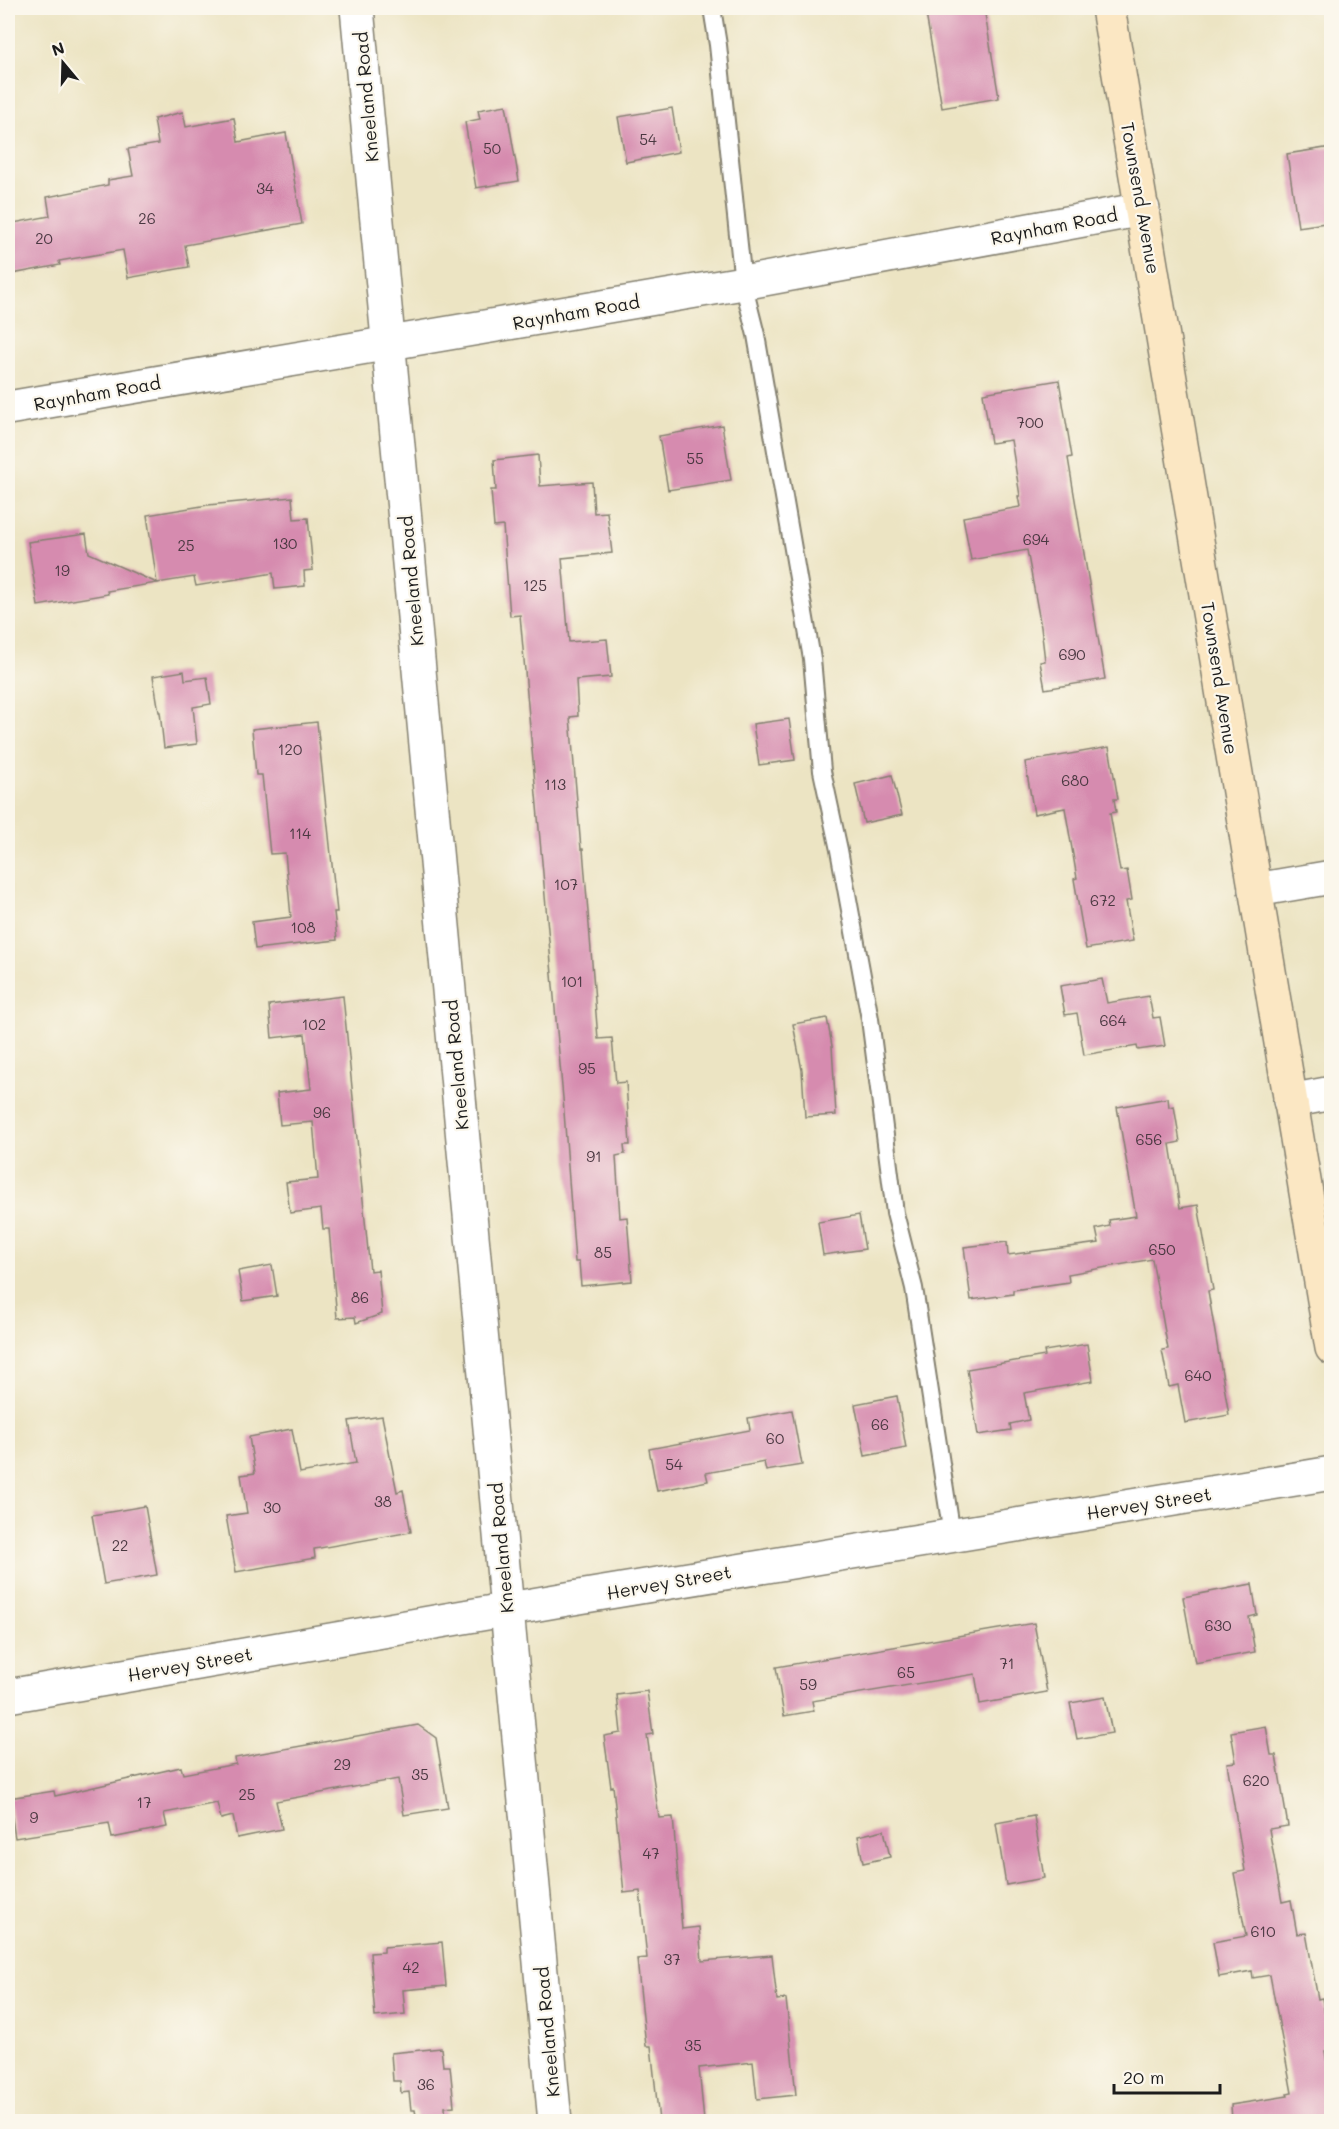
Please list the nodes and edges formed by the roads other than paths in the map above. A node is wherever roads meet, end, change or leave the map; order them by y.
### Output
1 (357, 8) edge
2 (712, 8) edge
3 (1108, 8) edge
4 (1143, 209) junction
5 (743, 283) junction
6 (389, 344) junction
7 (8, 408) edge
8 (1332, 877) edge
9 (1255, 890) junction
10 (1332, 1093) edge
11 (1290, 1101) junction
12 (1332, 1348) edge
13 (1332, 1473) edge
14 (952, 1535) junction
15 (506, 1610) junction
16 (8, 1696) edge
17 (555, 2121) edge

1 - 6 street, Kneeland Road
2 - 5 lane
3 - 4 main road, Townsend Avenue
4 - 5 street, Raynham Road
4 - 9 main road, Townsend Avenue
5 - 6 street, Raynham Road
5 - 14 lane
6 - 7 street, Raynham Road
6 - 15 street, Kneeland Road
8 - 9 street
9 - 11 main road, Townsend Avenue
10 - 11 street
11 - 12 main road, Townsend Avenue
13 - 14 street, Hervey Street
14 - 15 street, Hervey Street
15 - 16 street, Hervey Street
15 - 17 street, Kneeland Road

